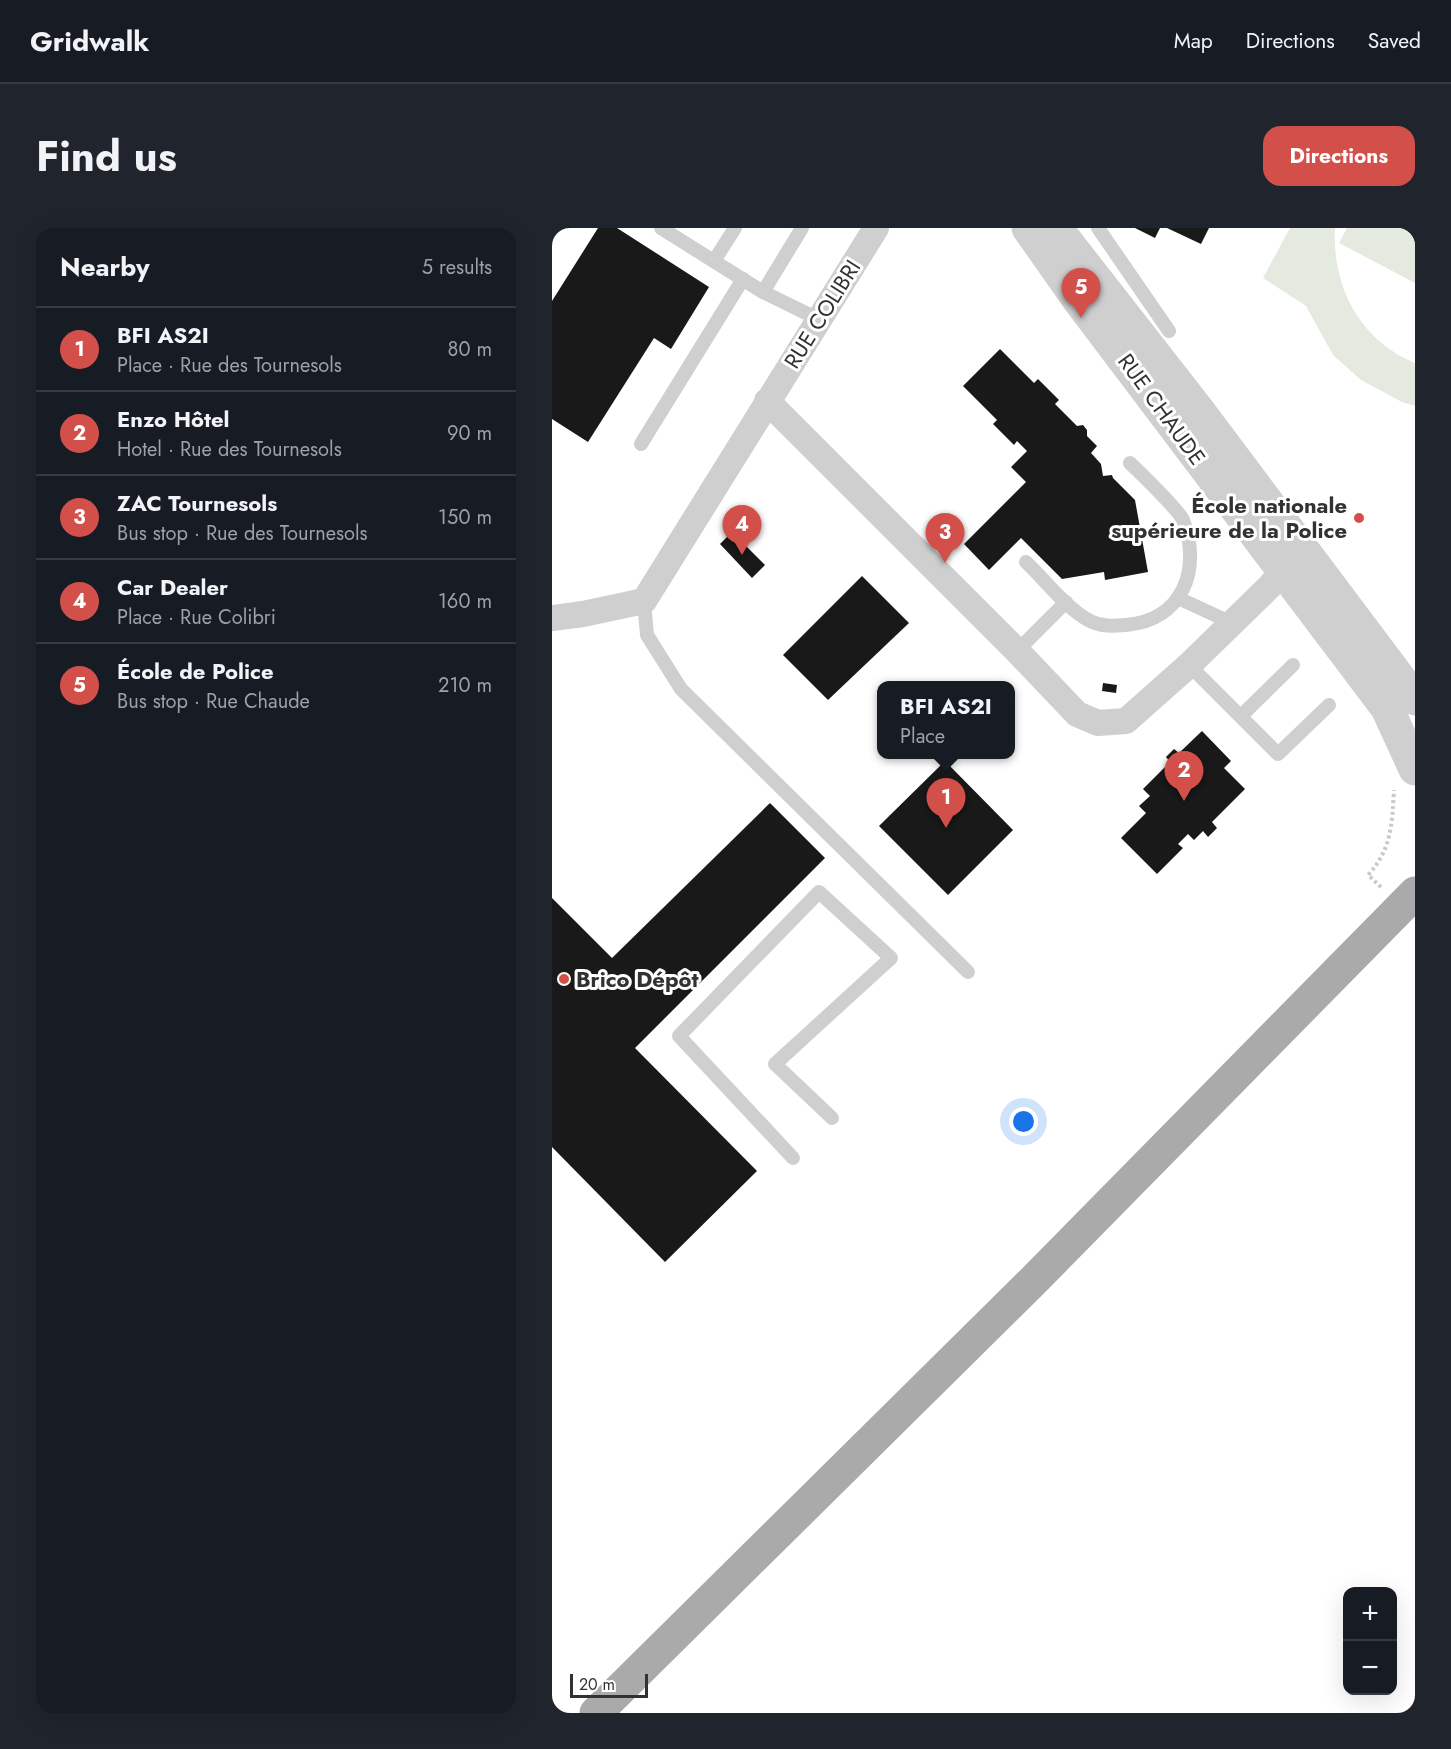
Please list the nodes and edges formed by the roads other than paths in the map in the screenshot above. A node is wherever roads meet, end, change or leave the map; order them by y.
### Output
1 (661, 228) edge
2 (735, 228) edge
3 (802, 228) edge
4 (876, 228) edge
5 (1028, 228) edge
6 (1056, 228) edge
7 (1098, 228) edge
8 (714, 261) junction
9 (743, 279) junction
10 (762, 292) junction
11 (818, 319) junction
12 (1168, 331) dead end
13 (767, 401) junction
14 (641, 444) dead end
15 (1130, 463) dead end
16 (1026, 562) dead end
17 (1294, 562) junction
18 (1178, 598) junction
19 (644, 601) junction
20 (1066, 602) junction
21 (552, 618) edge
22 (1232, 623) junction
23 (1017, 651) junction
24 (1189, 665) junction
25 (1293, 665) dead end
26 (1415, 699) edge
27 (1329, 705) dead end
28 (1240, 716) junction
29 (1415, 769) edge
30 (1415, 893) edge
31 (968, 972) dead end
32 (831, 1118) dead end
33 (793, 1158) dead end
34 (596, 1713) edge

1 - 8 lane
2 - 8 lane
3 - 10 lane
4 - 11 street, RUE COLIBRI
5 - 17 street, RUE CHAUDE
6 - 17 street, RUE CHAUDE
7 - 12 lane
8 - 9 lane
9 - 10 lane
9 - 14 lane
10 - 11 lane
11 - 13 street, RUE COLIBRI
13 - 19 street, RUE COLIBRI
13 - 23 street
15 - 18 lane
16 - 20 lane
17 - 22 street
17 - 26 street, RUE CHAUDE
17 - 29 street, RUE CHAUDE
18 - 20 lane
18 - 22 lane
19 - 21 street
19 - 31 lane
20 - 23 lane
22 - 24 street
23 - 24 street
24 - 28 lane
25 - 28 lane
27 - 28 lane
30 - 34 main road
32 - 33 lane

